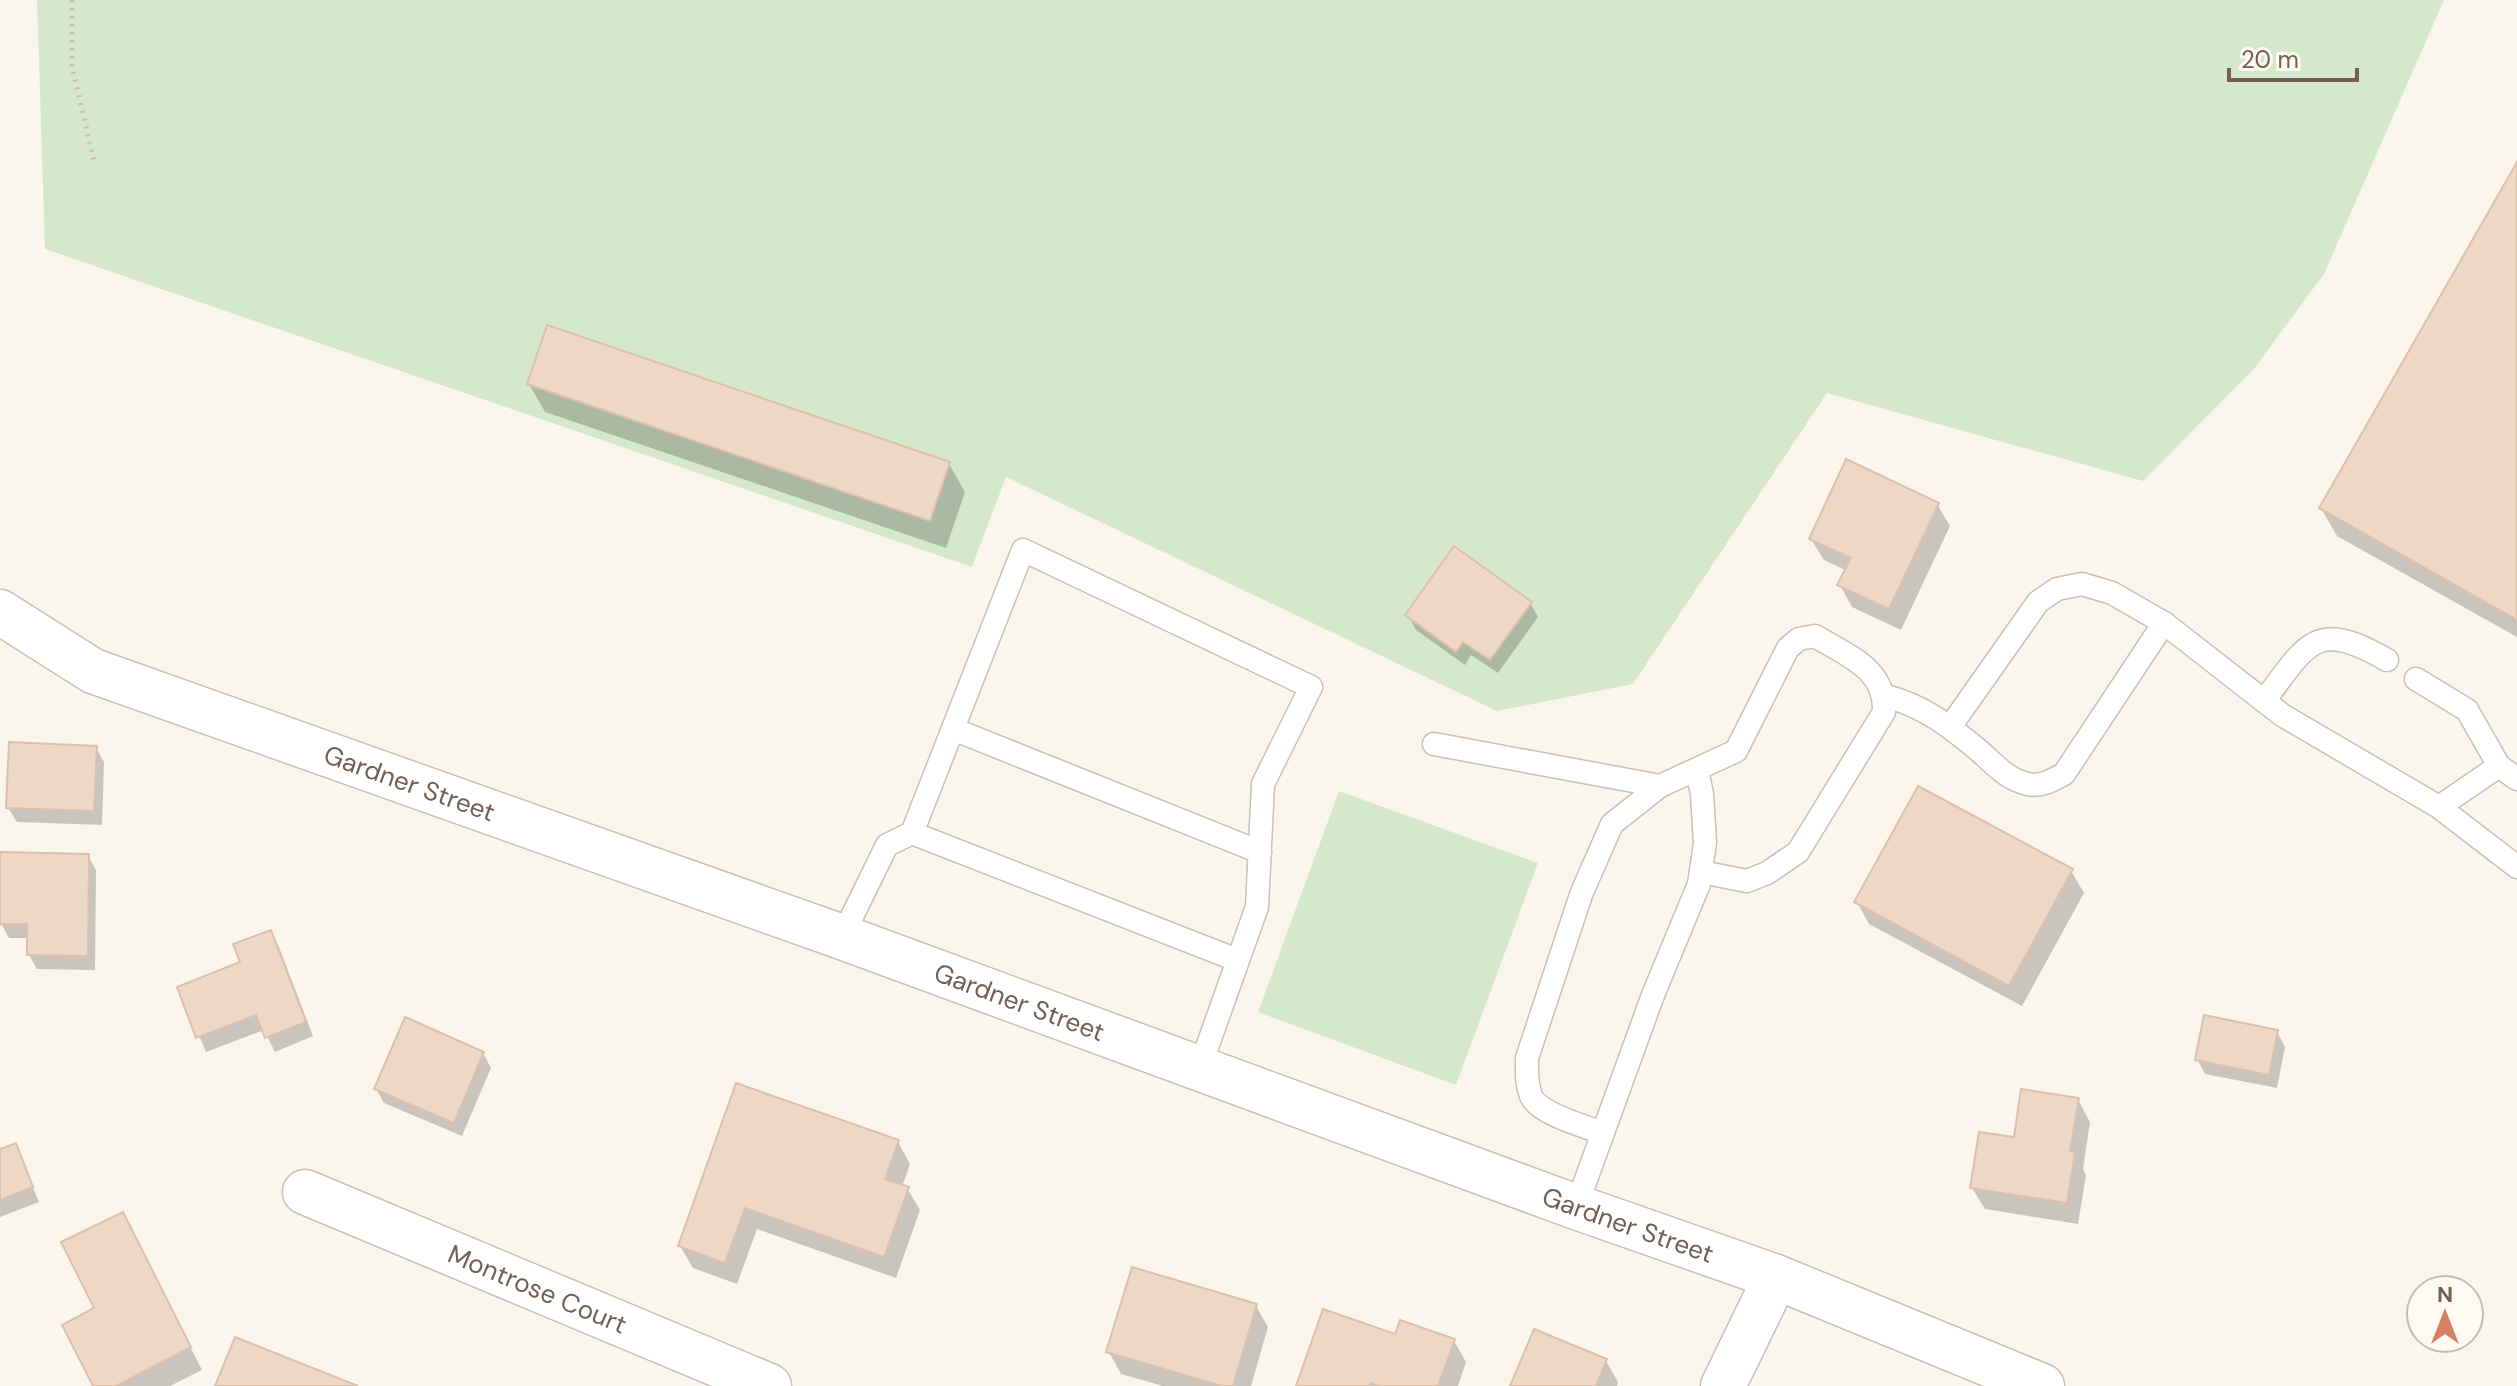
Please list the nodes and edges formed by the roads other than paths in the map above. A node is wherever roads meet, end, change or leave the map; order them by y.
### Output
1 (0, 612) edge
2 (2164, 623) junction
3 (2387, 660) dead end
4 (2416, 679) dead end
5 (1885, 696) junction
6 (2264, 701) junction
7 (1950, 727) junction
8 (953, 729) junction
9 (1434, 744) dead end
10 (2511, 768) edge
11 (1697, 770) junction
12 (1660, 786) junction
13 (2439, 807) junction
14 (912, 833) junction
15 (1260, 852) junction
16 (2517, 867) edge
17 (1701, 872) junction
18 (842, 937) junction
19 (1237, 960) junction
20 (1200, 1067) junction
21 (1603, 1133) junction
22 (305, 1192) dead end
23 (1576, 1207) junction
24 (1776, 1277) junction
25 (769, 1386) edge
26 (1723, 1386) edge
27 (2042, 1386) edge

1 - 18 street, Gardner Street
2 - 6 lane
2 - 7 lane
2 - 7 lane
3 - 6 lane
4 - 10 lane
5 - 7 lane
5 - 11 lane
5 - 17 lane
6 - 13 lane
8 - 14 lane
8 - 15 lane
8 - 15 lane
9 - 12 lane
10 - 13 lane
11 - 12 lane
11 - 17 lane
12 - 21 lane
13 - 16 lane
14 - 18 lane
14 - 19 lane
15 - 19 lane
17 - 21 lane
18 - 20 street, Gardner Street
19 - 20 lane
20 - 23 street, Gardner Street
21 - 23 lane
22 - 25 street, Montrose Court
23 - 24 street, Gardner Street
24 - 26 street
24 - 27 street, Gardner Street

